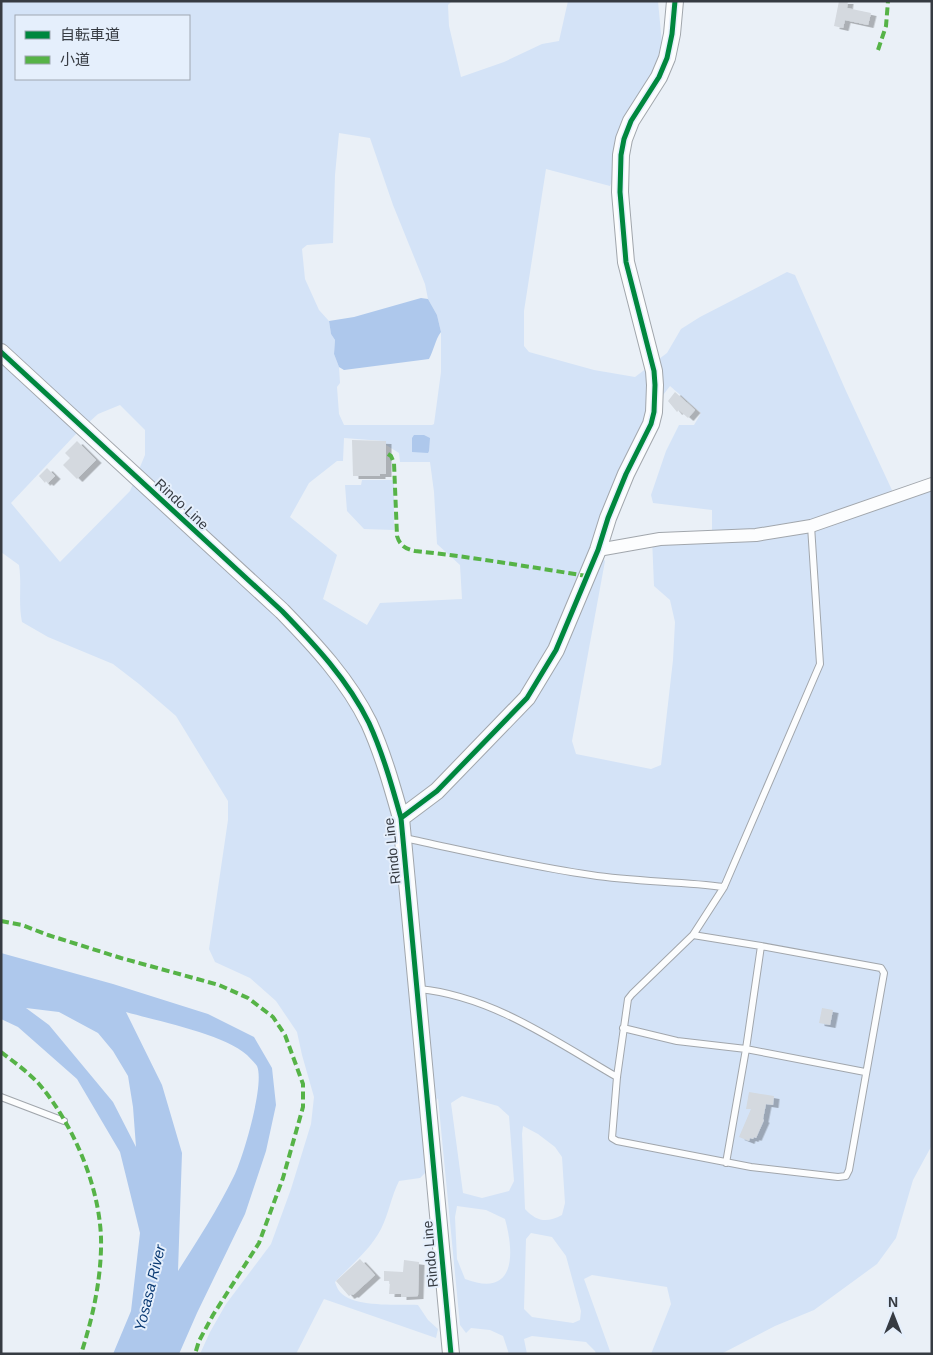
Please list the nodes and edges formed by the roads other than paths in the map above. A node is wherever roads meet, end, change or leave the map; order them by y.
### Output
1 (675, 1) edge
2 (1, 352) edge
3 (932, 484) edge
4 (811, 526) junction
5 (598, 550) junction
6 (401, 818) junction
7 (403, 837) junction
8 (724, 887) junction
9 (692, 936) junction
10 (761, 946) junction
11 (417, 989) junction
12 (624, 1028) junction
13 (746, 1049) junction
14 (865, 1072) junction
15 (617, 1077) junction
16 (1, 1097) edge
17 (64, 1121) dead end
18 (726, 1163) junction
19 (451, 1354) edge

1 - 5 street
2 - 6 street, Rindo Line
3 - 4 street
4 - 5 street
4 - 8 lane
5 - 6 street
6 - 7 street, Rindo Line
7 - 8 lane
7 - 11 street, Rindo Line
8 - 9 lane
9 - 10 lane
9 - 12 lane
10 - 13 lane
10 - 14 lane
11 - 15 lane
11 - 19 street, Rindo Line
12 - 13 lane
12 - 15 lane
13 - 14 lane
13 - 18 lane
14 - 18 lane
15 - 18 lane
16 - 17 lane

